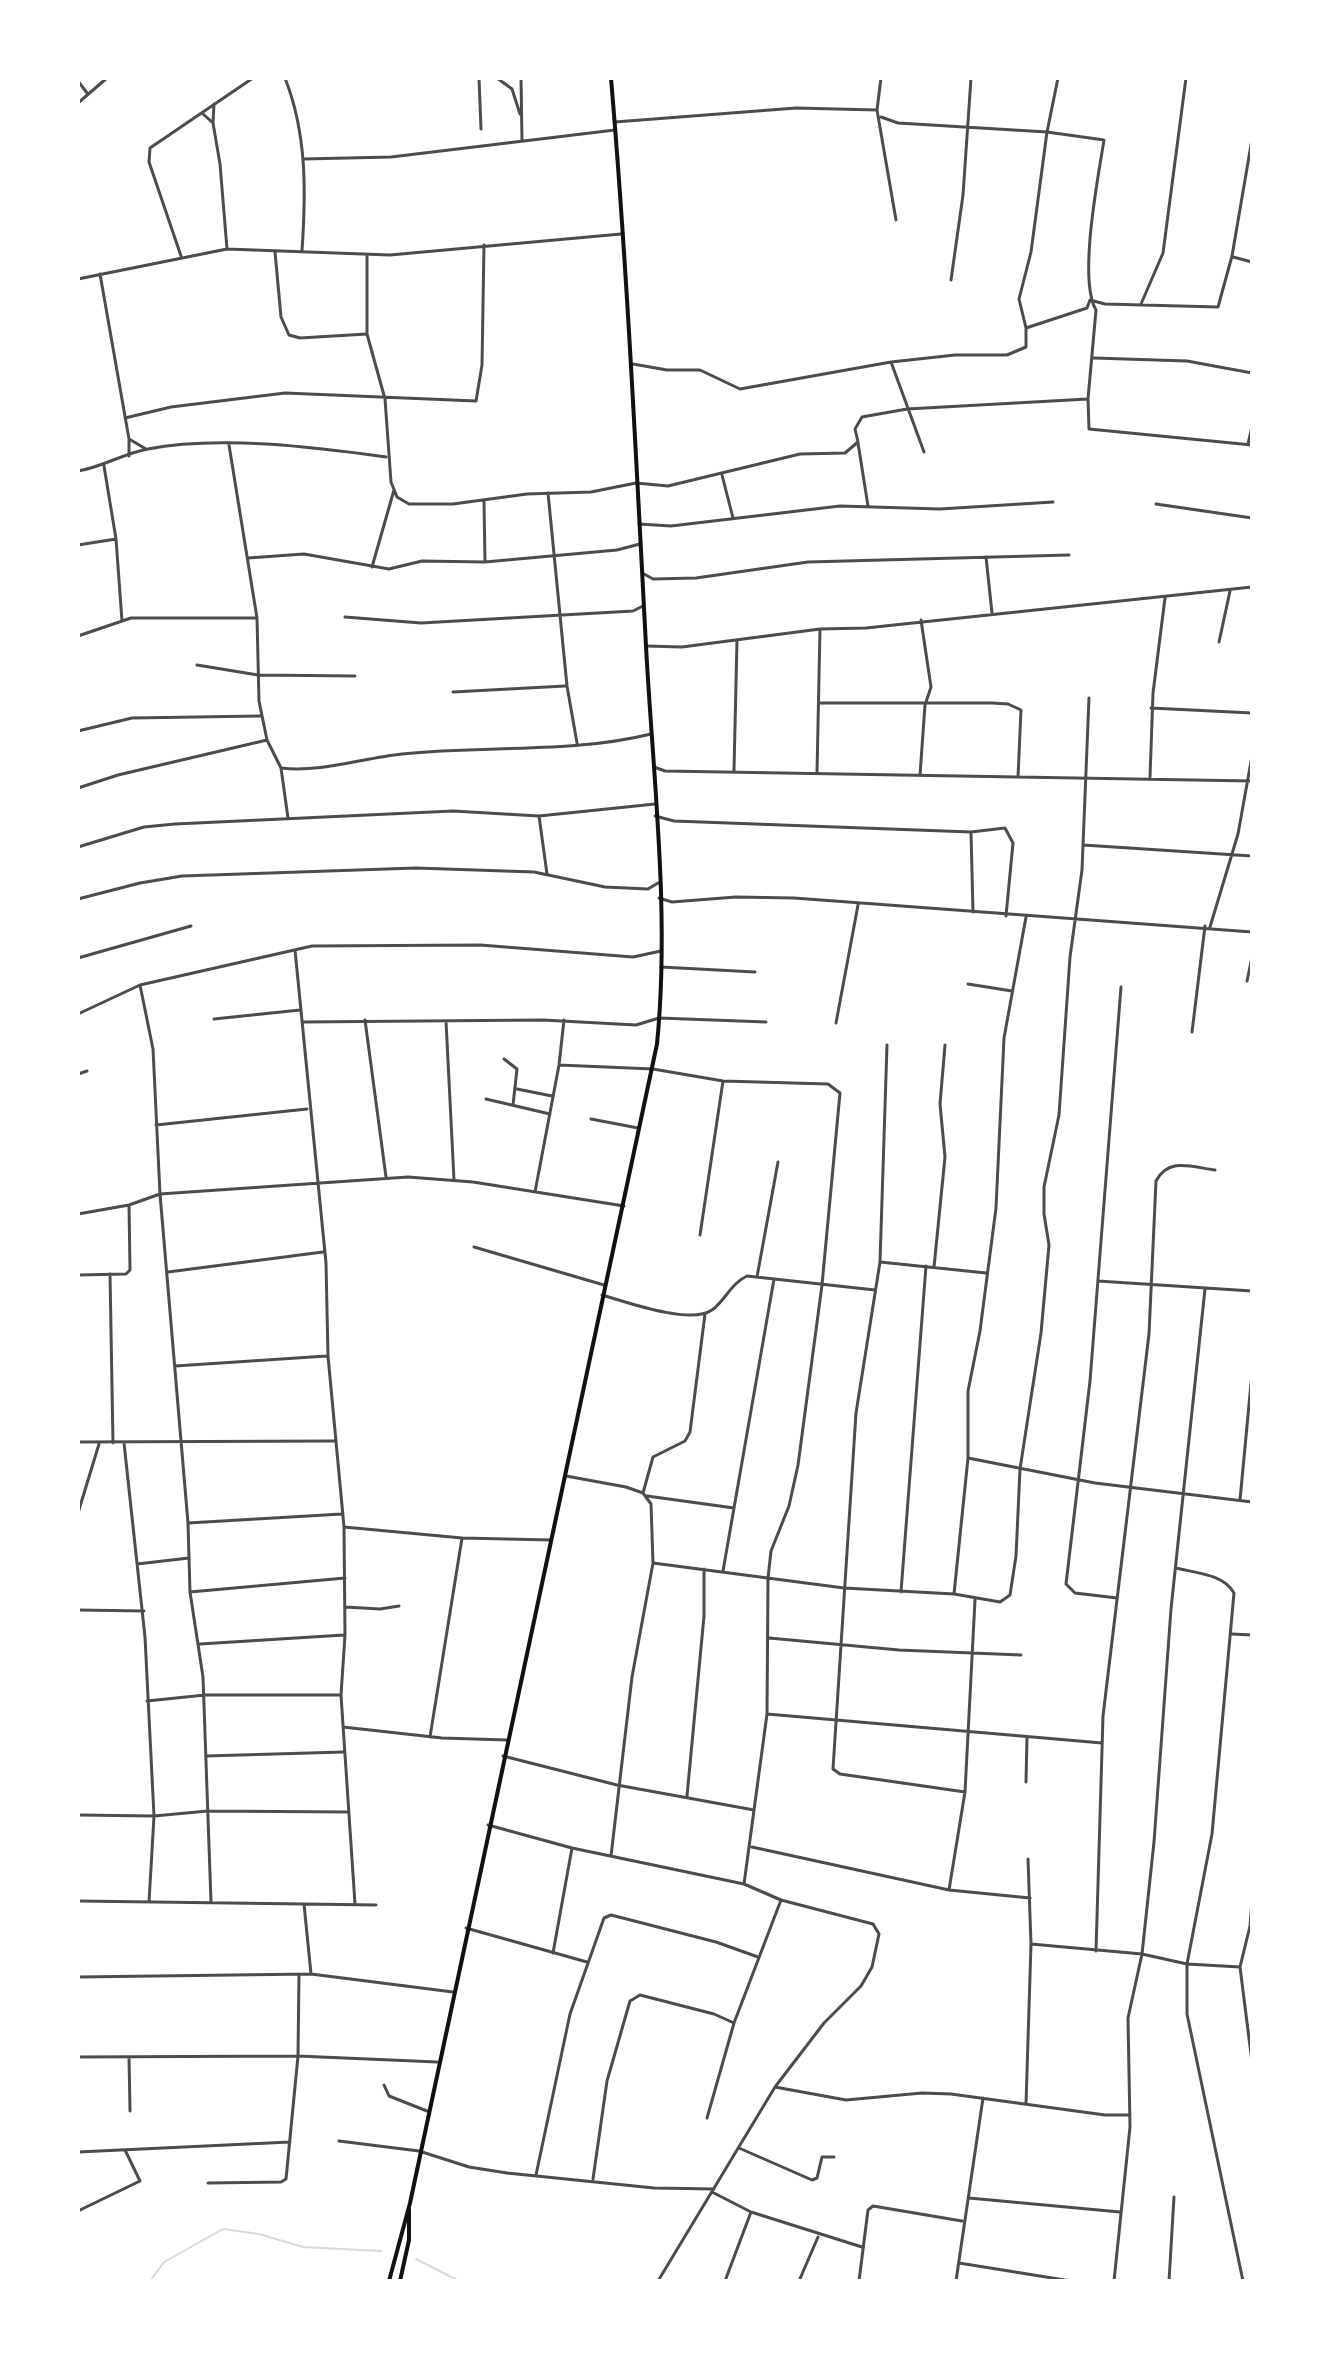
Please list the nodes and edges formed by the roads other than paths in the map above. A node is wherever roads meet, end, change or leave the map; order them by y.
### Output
1 (107, 78) edge
2 (253, 78) edge
3 (285, 78) edge
4 (479, 78) edge
5 (497, 78) edge
6 (521, 78) edge
7 (611, 78) edge
8 (881, 78) edge
9 (971, 78) edge
10 (1058, 78) edge
11 (1186, 78) edge
12 (78, 81) edge
13 (87, 93) junction
14 (78, 103) edge
15 (214, 104) junction
16 (877, 110) junction
17 (202, 113) junction
18 (881, 117) junction
19 (522, 121) junction
20 (615, 122) junction
21 (213, 123) junction
22 (967, 126) junction
23 (481, 129) dead end
24 (615, 130) junction
25 (1047, 132) junction
26 (1252, 139) edge
27 (522, 141) junction
28 (304, 159) junction
29 (1250, 159) edge
30 (896, 220) dead end
31 (624, 232) junction
32 (484, 245) junction
33 (227, 249) junction
34 (275, 252) junction
35 (302, 252) junction
36 (367, 255) junction
37 (181, 256) junction
38 (1232, 256) junction
39 (1252, 262) edge
40 (78, 272) edge
41 (100, 274) junction
42 (79, 279) edge
43 (951, 280) dead end
44 (1090, 300) junction
45 (1141, 304) junction
46 (1026, 328) junction
47 (367, 334) junction
48 (1094, 358) junction
49 (891, 362) junction
50 (631, 364) junction
51 (1252, 373) edge
52 (385, 399) junction
53 (1088, 399) junction
54 (907, 409) junction
55 (125, 418) junction
56 (1252, 426) edge
57 (129, 439) junction
58 (858, 442) junction
59 (1250, 444) edge
60 (229, 445) junction
61 (146, 449) junction
62 (924, 452) dead end
63 (129, 456) junction
64 (387, 457) junction
65 (104, 465) junction
66 (78, 471) edge
67 (722, 475) junction
68 (636, 483) junction
69 (394, 490) junction
70 (548, 492) junction
71 (484, 501) junction
72 (1053, 502) dead end
73 (1156, 504) dead end
74 (868, 506) junction
75 (733, 518) junction
76 (1252, 518) edge
77 (639, 524) junction
78 (116, 539) junction
79 (640, 544) junction
80 (78, 545) edge
81 (554, 555) junction
82 (1069, 555) dead end
83 (986, 557) junction
84 (248, 558) junction
85 (485, 562) junction
86 (372, 568) junction
87 (643, 574) junction
88 (1252, 587) edge
89 (1230, 591) junction
90 (1165, 598) junction
91 (644, 606) junction
92 (992, 613) junction
93 (559, 615) junction
94 (345, 617) dead end
95 (257, 618) junction
96 (921, 620) junction
97 (122, 621) junction
98 (820, 629) junction
99 (78, 636) edge
100 (737, 640) junction
101 (1219, 642) dead end
102 (646, 646) junction
103 (197, 665) dead end
104 (258, 675) junction
105 (355, 676) dead end
106 (567, 686) junction
107 (453, 692) dead end
108 (1089, 698) dead end
109 (819, 703) junction
110 (925, 705) junction
111 (1151, 708) junction
112 (1252, 713) edge
113 (262, 716) junction
114 (78, 731) edge
115 (652, 734) junction
116 (267, 740) junction
117 (577, 743) junction
118 (1252, 756) edge
119 (654, 767) junction
120 (281, 768) junction
121 (734, 770) junction
122 (817, 773) junction
123 (920, 775) junction
124 (1018, 777) junction
125 (1150, 777) junction
126 (1088, 778) junction
127 (1250, 780) edge
128 (78, 788) edge
129 (655, 804) junction
130 (539, 816) junction
131 (655, 816) junction
132 (288, 820) junction
133 (971, 832) junction
134 (1083, 845) junction
135 (78, 847) edge
136 (1231, 855) junction
137 (1252, 856) edge
138 (547, 874) junction
139 (658, 883) junction
140 (659, 898) junction
141 (78, 899) edge
142 (858, 904) junction
143 (973, 913) junction
144 (1006, 916) junction
145 (1026, 917) junction
146 (1076, 919) junction
147 (191, 926) dead end
148 (1208, 927) junction
149 (1252, 932) edge
150 (295, 950) junction
151 (661, 951) junction
152 (1252, 957) edge
153 (78, 958) edge
154 (661, 967) junction
155 (755, 972) dead end
156 (1247, 981) dead end
157 (968, 984) dead end
158 (140, 985) junction
159 (1121, 987) dead end
160 (1013, 991) junction
161 (300, 1010) junction
162 (78, 1014) edge
163 (659, 1018) junction
164 (214, 1019) dead end
165 (365, 1020) junction
166 (564, 1020) junction
167 (446, 1021) junction
168 (302, 1022) junction
169 (766, 1022) dead end
170 (836, 1023) dead end
171 (1192, 1032) dead end
172 (887, 1045) dead end
173 (945, 1045) dead end
174 (504, 1059) dead end
175 (559, 1065) junction
176 (653, 1069) junction
177 (87, 1071) dead end
178 (78, 1074) edge
179 (723, 1081) junction
180 (517, 1089) junction
181 (553, 1096) junction
182 (486, 1099) dead end
183 (513, 1105) junction
184 (309, 1109) junction
185 (550, 1114) junction
186 (591, 1119) dead end
187 (156, 1125) junction
188 (640, 1129) junction
189 (778, 1162) dead end
190 (1215, 1170) dead end
191 (386, 1177) junction
192 (454, 1180) junction
193 (317, 1181) junction
194 (535, 1192) junction
195 (160, 1194) junction
196 (129, 1205) junction
197 (624, 1206) junction
198 (78, 1214) edge
199 (700, 1235) dead end
200 (474, 1247) dead end
201 (325, 1252) junction
202 (880, 1262) junction
203 (926, 1266) junction
204 (934, 1267) junction
205 (168, 1272) junction
206 (986, 1273) junction
207 (110, 1274) junction
208 (78, 1275) edge
209 (757, 1277) junction
210 (774, 1279) junction
211 (1098, 1281) junction
212 (604, 1285) junction
213 (822, 1285) junction
214 (1149, 1287) junction
215 (1205, 1289) junction
216 (876, 1290) junction
217 (1252, 1291) edge
218 (602, 1295) junction
219 (705, 1314) junction
220 (328, 1356) junction
221 (175, 1366) junction
222 (1252, 1373) edge
223 (334, 1441) junction
224 (78, 1442) edge
225 (99, 1443) junction
226 (113, 1443) junction
227 (124, 1443) junction
228 (180, 1443) junction
229 (968, 1458) junction
230 (1020, 1469) junction
231 (565, 1476) junction
232 (1077, 1480) junction
233 (1130, 1486) junction
234 (1183, 1493) junction
235 (644, 1494) junction
236 (1240, 1500) junction
237 (1252, 1502) edge
238 (734, 1508) junction
239 (78, 1513) edge
240 (342, 1514) junction
241 (188, 1523) junction
242 (344, 1527) junction
243 (462, 1538) junction
244 (553, 1540) junction
245 (189, 1558) junction
246 (653, 1563) junction
247 (137, 1564) junction
248 (1176, 1568) junction
249 (704, 1569) junction
250 (723, 1573) junction
251 (345, 1578) junction
252 (768, 1578) junction
253 (844, 1588) junction
254 (190, 1592) junction
255 (901, 1592) junction
256 (954, 1594) junction
257 (1117, 1598) junction
258 (975, 1600) junction
259 (399, 1606) dead end
260 (345, 1607) junction
261 (78, 1610) edge
262 (144, 1611) junction
263 (1232, 1634) junction
264 (345, 1635) junction
265 (1252, 1635) edge
266 (769, 1638) junction
267 (200, 1644) junction
268 (841, 1644) junction
269 (971, 1653) junction
270 (1021, 1655) dead end
271 (205, 1695) junction
272 (341, 1695) junction
273 (147, 1701) junction
274 (767, 1714) junction
275 (835, 1720) junction
276 (343, 1727) junction
277 (969, 1731) junction
278 (430, 1737) junction
279 (1027, 1737) junction
280 (507, 1740) junction
281 (1102, 1743) junction
282 (344, 1752) junction
283 (206, 1756) junction
284 (503, 1756) junction
285 (1026, 1782) dead end
286 (617, 1785) junction
287 (965, 1792) junction
288 (687, 1796) junction
289 (754, 1810) junction
290 (208, 1811) junction
291 (348, 1812) junction
292 (78, 1815) edge
293 (154, 1816) junction
294 (488, 1825) junction
295 (752, 1847) junction
296 (572, 1848) junction
297 (611, 1856) junction
298 (1028, 1859) dead end
299 (744, 1884) junction
300 (949, 1890) junction
301 (1030, 1898) junction
302 (781, 1900) junction
303 (1252, 1900) edge
304 (78, 1901) edge
305 (149, 1902) junction
306 (211, 1902) junction
307 (304, 1904) junction
308 (355, 1904) junction
309 (376, 1905) dead end
310 (1251, 1926) edge
311 (466, 1928) junction
312 (1031, 1944) junction
313 (1096, 1951) junction
314 (553, 1953) junction
315 (1142, 1954) junction
316 (758, 1957) junction
317 (587, 1962) junction
318 (1187, 1964) junction
319 (1240, 1967) junction
320 (299, 1974) junction
321 (311, 1974) junction
322 (78, 1977) edge
323 (453, 1992) junction
324 (734, 2023) junction
325 (1250, 2024) edge
326 (298, 2056) junction
327 (78, 2057) edge
328 (129, 2057) junction
329 (437, 2062) junction
330 (1252, 2062) edge
331 (384, 2085) dead end
332 (775, 2087) junction
333 (983, 2098) junction
334 (1026, 2104) junction
335 (130, 2111) dead end
336 (427, 2111) junction
337 (1130, 2115) junction
338 (707, 2118) dead end
339 (292, 2141) junction
340 (339, 2141) dead end
341 (739, 2148) junction
342 (125, 2150) junction
343 (419, 2151) junction
344 (78, 2152) edge
345 (834, 2157) dead end
346 (536, 2175) junction
347 (593, 2180) junction
348 (208, 2183) dead end
349 (713, 2190) junction
350 (968, 2197) junction
351 (1174, 2197) dead end
352 (410, 2203) junction
353 (78, 2211) edge
354 (751, 2212) junction
355 (1120, 2212) junction
356 (963, 2221) junction
357 (819, 2236) junction
358 (863, 2247) junction
359 (959, 2263) junction
360 (389, 2281) edge
361 (400, 2281) edge
362 (658, 2281) edge
363 (725, 2281) edge
364 (799, 2281) edge
365 (859, 2281) edge
366 (956, 2281) edge
367 (1071, 2281) edge
368 (1114, 2281) edge
369 (1169, 2281) edge
370 (1243, 2281) edge

1 - 13 street
2 - 15 street
3 - 28 street
4 - 23 street
5 - 19 street
6 - 19 street
7 - 20 main road
8 - 16 street
9 - 22 street
10 - 25 street
11 - 45 street
12 - 13 street
13 - 14 street
15 - 17 street
15 - 21 street
16 - 18 street
16 - 20 street
17 - 21 street
17 - 37 street
18 - 22 street
18 - 30 street
19 - 27 street
20 - 24 main road
21 - 33 street
22 - 25 street
22 - 43 street
24 - 27 street
24 - 31 main road
25 - 44 street
25 - 46 street
26 - 29 street
27 - 28 street
28 - 35 street
29 - 38 street
31 - 32 street
31 - 50 main road
32 - 36 street
32 - 52 street
33 - 34 street
33 - 37 street
34 - 35 street
34 - 47 street
35 - 36 street
36 - 47 street
37 - 41 street
38 - 39 street
38 - 45 street
40 - 42 street
41 - 42 street
41 - 55 street
44 - 45 street
44 - 46 street
44 - 48 street
46 - 49 street
47 - 52 street
48 - 51 street
48 - 53 street
49 - 50 street
49 - 54 street
50 - 68 main road
52 - 55 street
52 - 64 street
53 - 54 street
53 - 59 street
54 - 58 street
54 - 62 street
55 - 57 street
56 - 59 street
57 - 61 street
57 - 63 street
58 - 67 street
58 - 74 street
60 - 61 street
60 - 64 street
60 - 84 street
61 - 63 street
63 - 65 street
64 - 69 street
65 - 66 street
65 - 78 street
67 - 68 street
67 - 75 street
68 - 70 street
68 - 77 main road
69 - 71 street
69 - 86 street
70 - 71 street
70 - 81 street
71 - 85 street
72 - 74 street
73 - 76 street
74 - 75 street
75 - 77 street
77 - 79 main road
78 - 80 street
78 - 97 street
79 - 81 street
79 - 87 main road
81 - 85 street
81 - 93 street
82 - 83 street
83 - 87 street
83 - 92 street
84 - 86 street
84 - 95 street
85 - 86 street
87 - 91 main road
88 - 89 street
89 - 90 street
89 - 101 street
90 - 92 street
90 - 111 street
91 - 93 street
91 - 102 main road
92 - 96 street
93 - 94 street
93 - 106 street
95 - 97 street
95 - 104 street
96 - 98 street
96 - 110 street
97 - 99 street
98 - 100 street
98 - 109 street
100 - 102 street
100 - 121 street
102 - 115 main road
103 - 104 street
104 - 105 street
104 - 113 street
106 - 107 street
106 - 117 street
108 - 126 street
109 - 110 street
109 - 122 street
110 - 123 street
110 - 124 street
111 - 112 street
111 - 125 street
113 - 114 street
113 - 116 street
115 - 117 street
115 - 119 main road
116 - 120 street
116 - 128 street
117 - 120 street
118 - 127 street
119 - 121 street
119 - 129 main road
120 - 132 street
121 - 122 street
122 - 123 street
123 - 124 street
124 - 126 street
125 - 126 street
125 - 127 street
126 - 134 street
127 - 136 street
129 - 130 street
129 - 131 main road
130 - 132 street
130 - 138 street
131 - 133 street
131 - 139 main road
132 - 135 street
133 - 143 street
133 - 144 street
134 - 136 street
134 - 146 street
136 - 137 street
136 - 148 street
138 - 139 street
138 - 141 street
139 - 140 main road
140 - 142 street
140 - 151 main road
142 - 143 street
142 - 170 street
143 - 144 street
144 - 145 street
145 - 146 street
145 - 160 street
146 - 148 street
146 - 230 street
147 - 153 street
148 - 149 street
148 - 171 street
150 - 151 street
150 - 158 street
150 - 161 street
151 - 154 main road
152 - 156 street
154 - 155 street
154 - 163 main road
157 - 160 street
158 - 162 street
158 - 187 street
159 - 211 street
160 - 206 street
161 - 164 street
161 - 168 street
163 - 166 street
163 - 169 street
163 - 176 main road
165 - 167 street
165 - 168 street
165 - 191 street
166 - 167 street
166 - 175 street
167 - 192 street
168 - 184 street
172 - 202 street
173 - 204 street
174 - 180 street
175 - 176 street
175 - 181 street
176 - 179 street
176 - 188 main road
177 - 178 street
179 - 199 street
179 - 213 street
180 - 181 street
180 - 183 street
181 - 185 street
182 - 183 street
183 - 185 street
184 - 187 street
184 - 193 street
185 - 194 street
186 - 188 street
187 - 195 street
188 - 197 main road
189 - 209 street
190 - 214 street
191 - 192 street
191 - 193 street
192 - 194 street
193 - 195 street
193 - 201 street
194 - 197 street
195 - 196 street
195 - 205 street
196 - 198 street
196 - 207 street
197 - 212 main road
200 - 212 street
201 - 205 street
201 - 220 street
202 - 203 street
202 - 216 street
203 - 204 street
203 - 255 street
204 - 206 street
205 - 221 street
206 - 229 street
207 - 208 street
207 - 226 street
209 - 210 street
209 - 219 street
210 - 213 street
210 - 238 street
211 - 214 street
211 - 232 street
212 - 218 main road
213 - 216 street
213 - 252 street
214 - 215 street
214 - 233 street
215 - 217 street
215 - 234 street
216 - 253 street
218 - 219 street
218 - 231 main road
219 - 235 street
220 - 221 street
220 - 223 street
221 - 228 street
222 - 236 street
223 - 228 street
223 - 240 street
224 - 225 street
225 - 226 street
225 - 239 street
226 - 227 street
227 - 228 street
227 - 247 street
228 - 241 street
229 - 230 street
229 - 256 street
230 - 232 street
230 - 258 street
231 - 235 street
231 - 244 main road
232 - 233 street
232 - 257 street
233 - 234 street
233 - 257 street
234 - 236 street
234 - 248 street
235 - 238 street
235 - 246 street
236 - 237 street
238 - 250 street
240 - 241 street
240 - 242 street
241 - 245 street
242 - 243 street
242 - 251 street
243 - 244 street
243 - 278 street
244 - 280 main road
245 - 247 street
245 - 254 street
246 - 249 street
246 - 286 street
247 - 262 street
248 - 263 street
248 - 315 street
249 - 250 street
249 - 288 street
250 - 252 street
251 - 254 street
251 - 260 street
252 - 253 street
252 - 266 street
253 - 255 street
253 - 268 street
254 - 267 street
255 - 256 street
256 - 258 street
257 - 281 street
258 - 269 street
259 - 260 street
260 - 264 street
261 - 262 street
262 - 273 street
263 - 265 street
263 - 318 street
264 - 267 street
264 - 272 street
266 - 268 street
266 - 274 street
267 - 271 street
268 - 269 street
268 - 275 street
269 - 270 street
269 - 277 street
271 - 272 street
271 - 273 street
271 - 283 street
272 - 276 street
273 - 293 street
274 - 275 street
274 - 289 street
275 - 277 street
275 - 287 street
276 - 278 street
276 - 282 street
277 - 279 street
277 - 287 street
278 - 280 street
279 - 281 street
279 - 285 street
280 - 284 main road
281 - 313 street
282 - 283 street
282 - 291 street
283 - 290 street
284 - 286 street
284 - 294 main road
286 - 288 street
286 - 297 street
287 - 300 street
288 - 289 street
289 - 295 street
290 - 291 street
290 - 293 street
290 - 306 street
291 - 308 street
292 - 293 street
293 - 305 street
294 - 296 street
294 - 311 main road
295 - 299 street
295 - 300 street
296 - 297 street
296 - 314 street
297 - 299 street
298 - 301 street
299 - 302 street
300 - 301 street
301 - 312 street
302 - 316 street
302 - 332 street
303 - 310 street
304 - 305 street
305 - 306 street
306 - 307 street
307 - 308 street
307 - 321 street
308 - 309 street
310 - 319 street
311 - 314 street
311 - 323 main road
312 - 313 street
312 - 334 street
313 - 315 street
314 - 317 street
315 - 318 street
315 - 337 street
316 - 317 street
316 - 324 street
317 - 346 street
318 - 319 street
318 - 370 street
319 - 325 street
320 - 321 street
320 - 322 street
320 - 326 street
321 - 323 street
323 - 329 main road
324 - 338 street
324 - 347 street
325 - 330 street
326 - 328 street
326 - 329 street
326 - 339 street
327 - 328 street
328 - 335 street
329 - 336 main road
331 - 336 street
332 - 333 street
332 - 341 street
333 - 334 street
333 - 350 street
334 - 337 street
336 - 343 main road
337 - 355 street
339 - 342 street
339 - 348 street
340 - 343 street
341 - 345 street
341 - 349 street
342 - 344 street
342 - 353 street
343 - 346 street
343 - 352 main road
346 - 347 street
347 - 349 street
349 - 354 street
349 - 362 street
350 - 355 street
350 - 356 street
351 - 369 street
352 - 360 main road
352 - 361 main road
354 - 357 street
354 - 363 street
355 - 368 street
356 - 358 street
356 - 359 street
357 - 358 street
357 - 364 street
358 - 365 street
359 - 366 street
359 - 367 street

